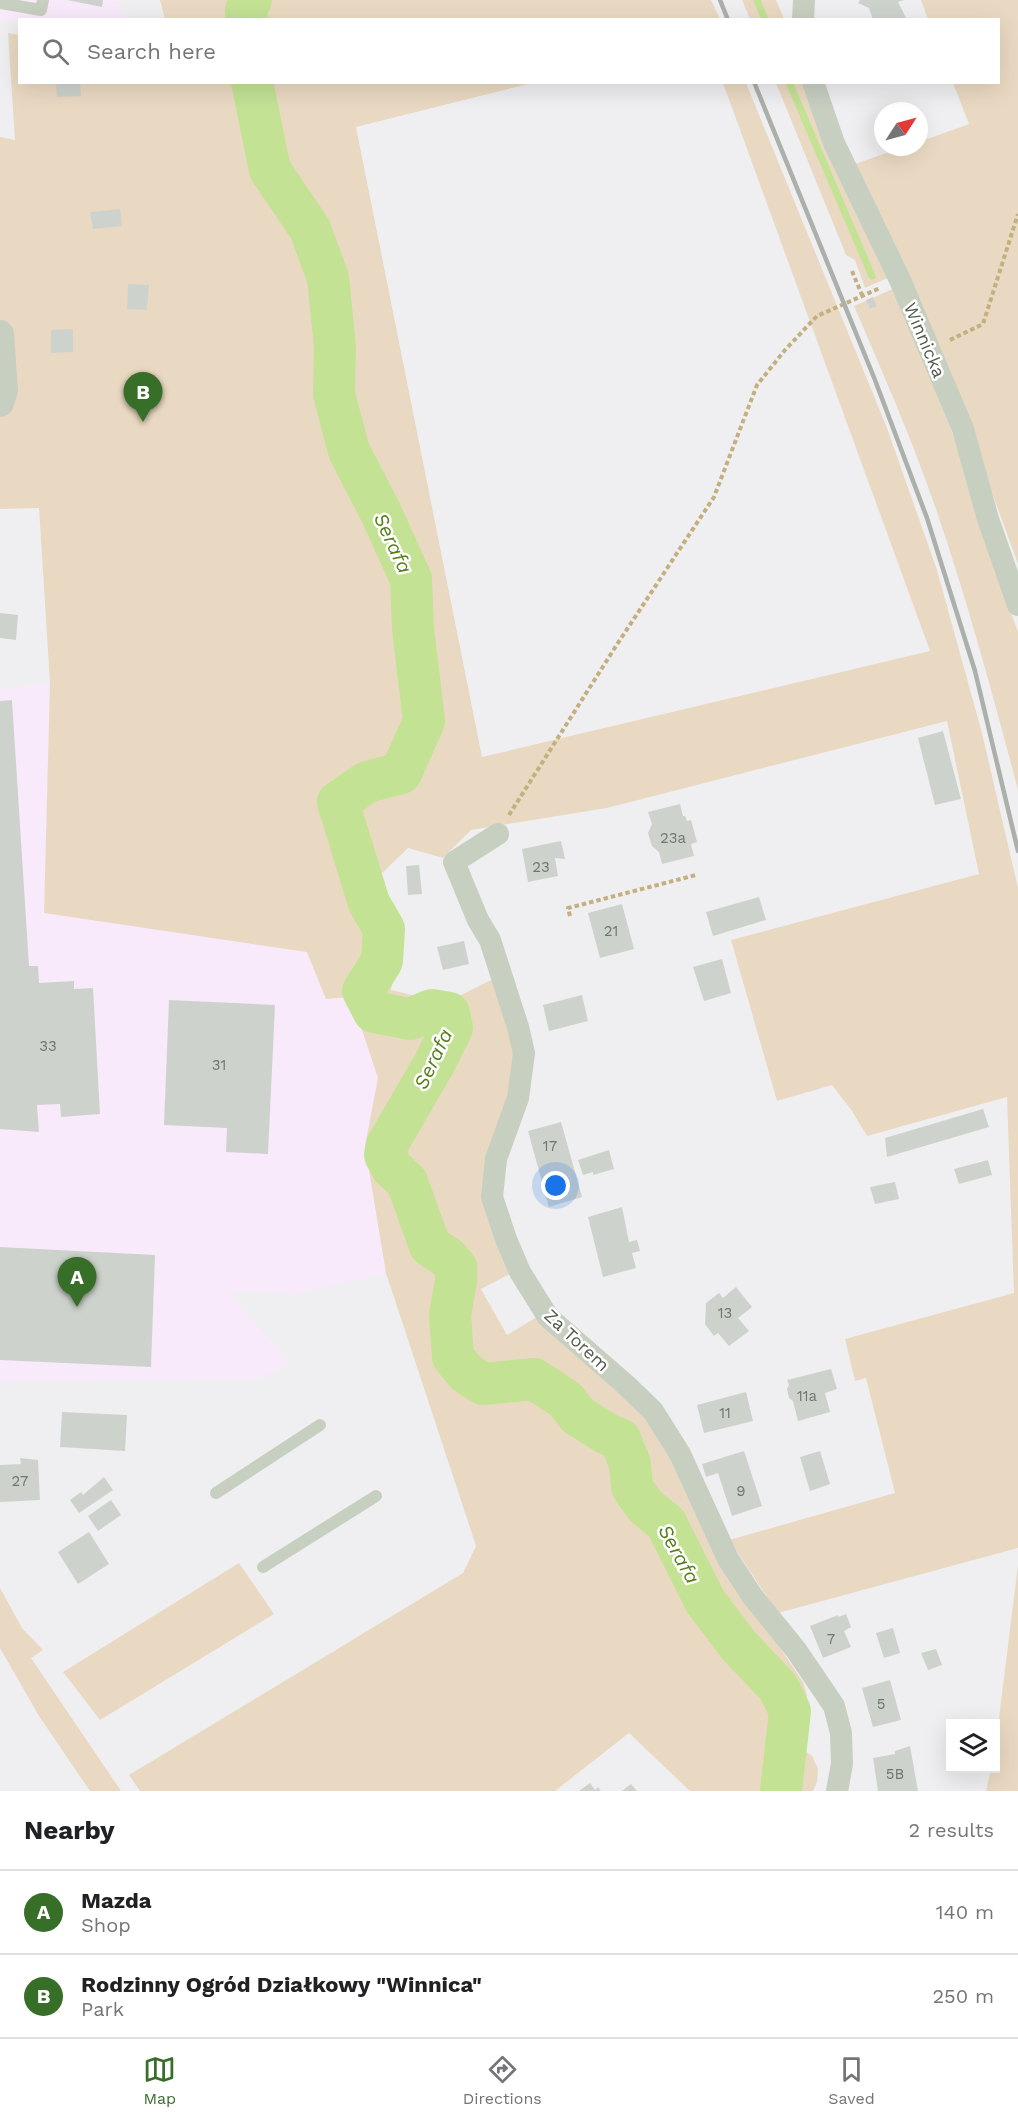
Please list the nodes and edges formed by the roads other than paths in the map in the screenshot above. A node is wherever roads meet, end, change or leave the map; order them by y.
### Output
1 (43, 0) edge
2 (804, 0) edge
3 (0, 3) edge
4 (803, 18) edge
5 (814, 84) edge
6 (0, 334) edge
7 (0, 403) edge
8 (1018, 605) edge
9 (498, 834) road end
10 (320, 1425) dead end
11 (216, 1493) dead end
12 (376, 1496) dead end
13 (263, 1566) dead end
14 (837, 1791) edge

1 - 3 lane
2 - 4 street
5 - 8 street, Winnicka
6 - 7 street
9 - 14 street, Za Torem
10 - 11 lane
12 - 13 lane

